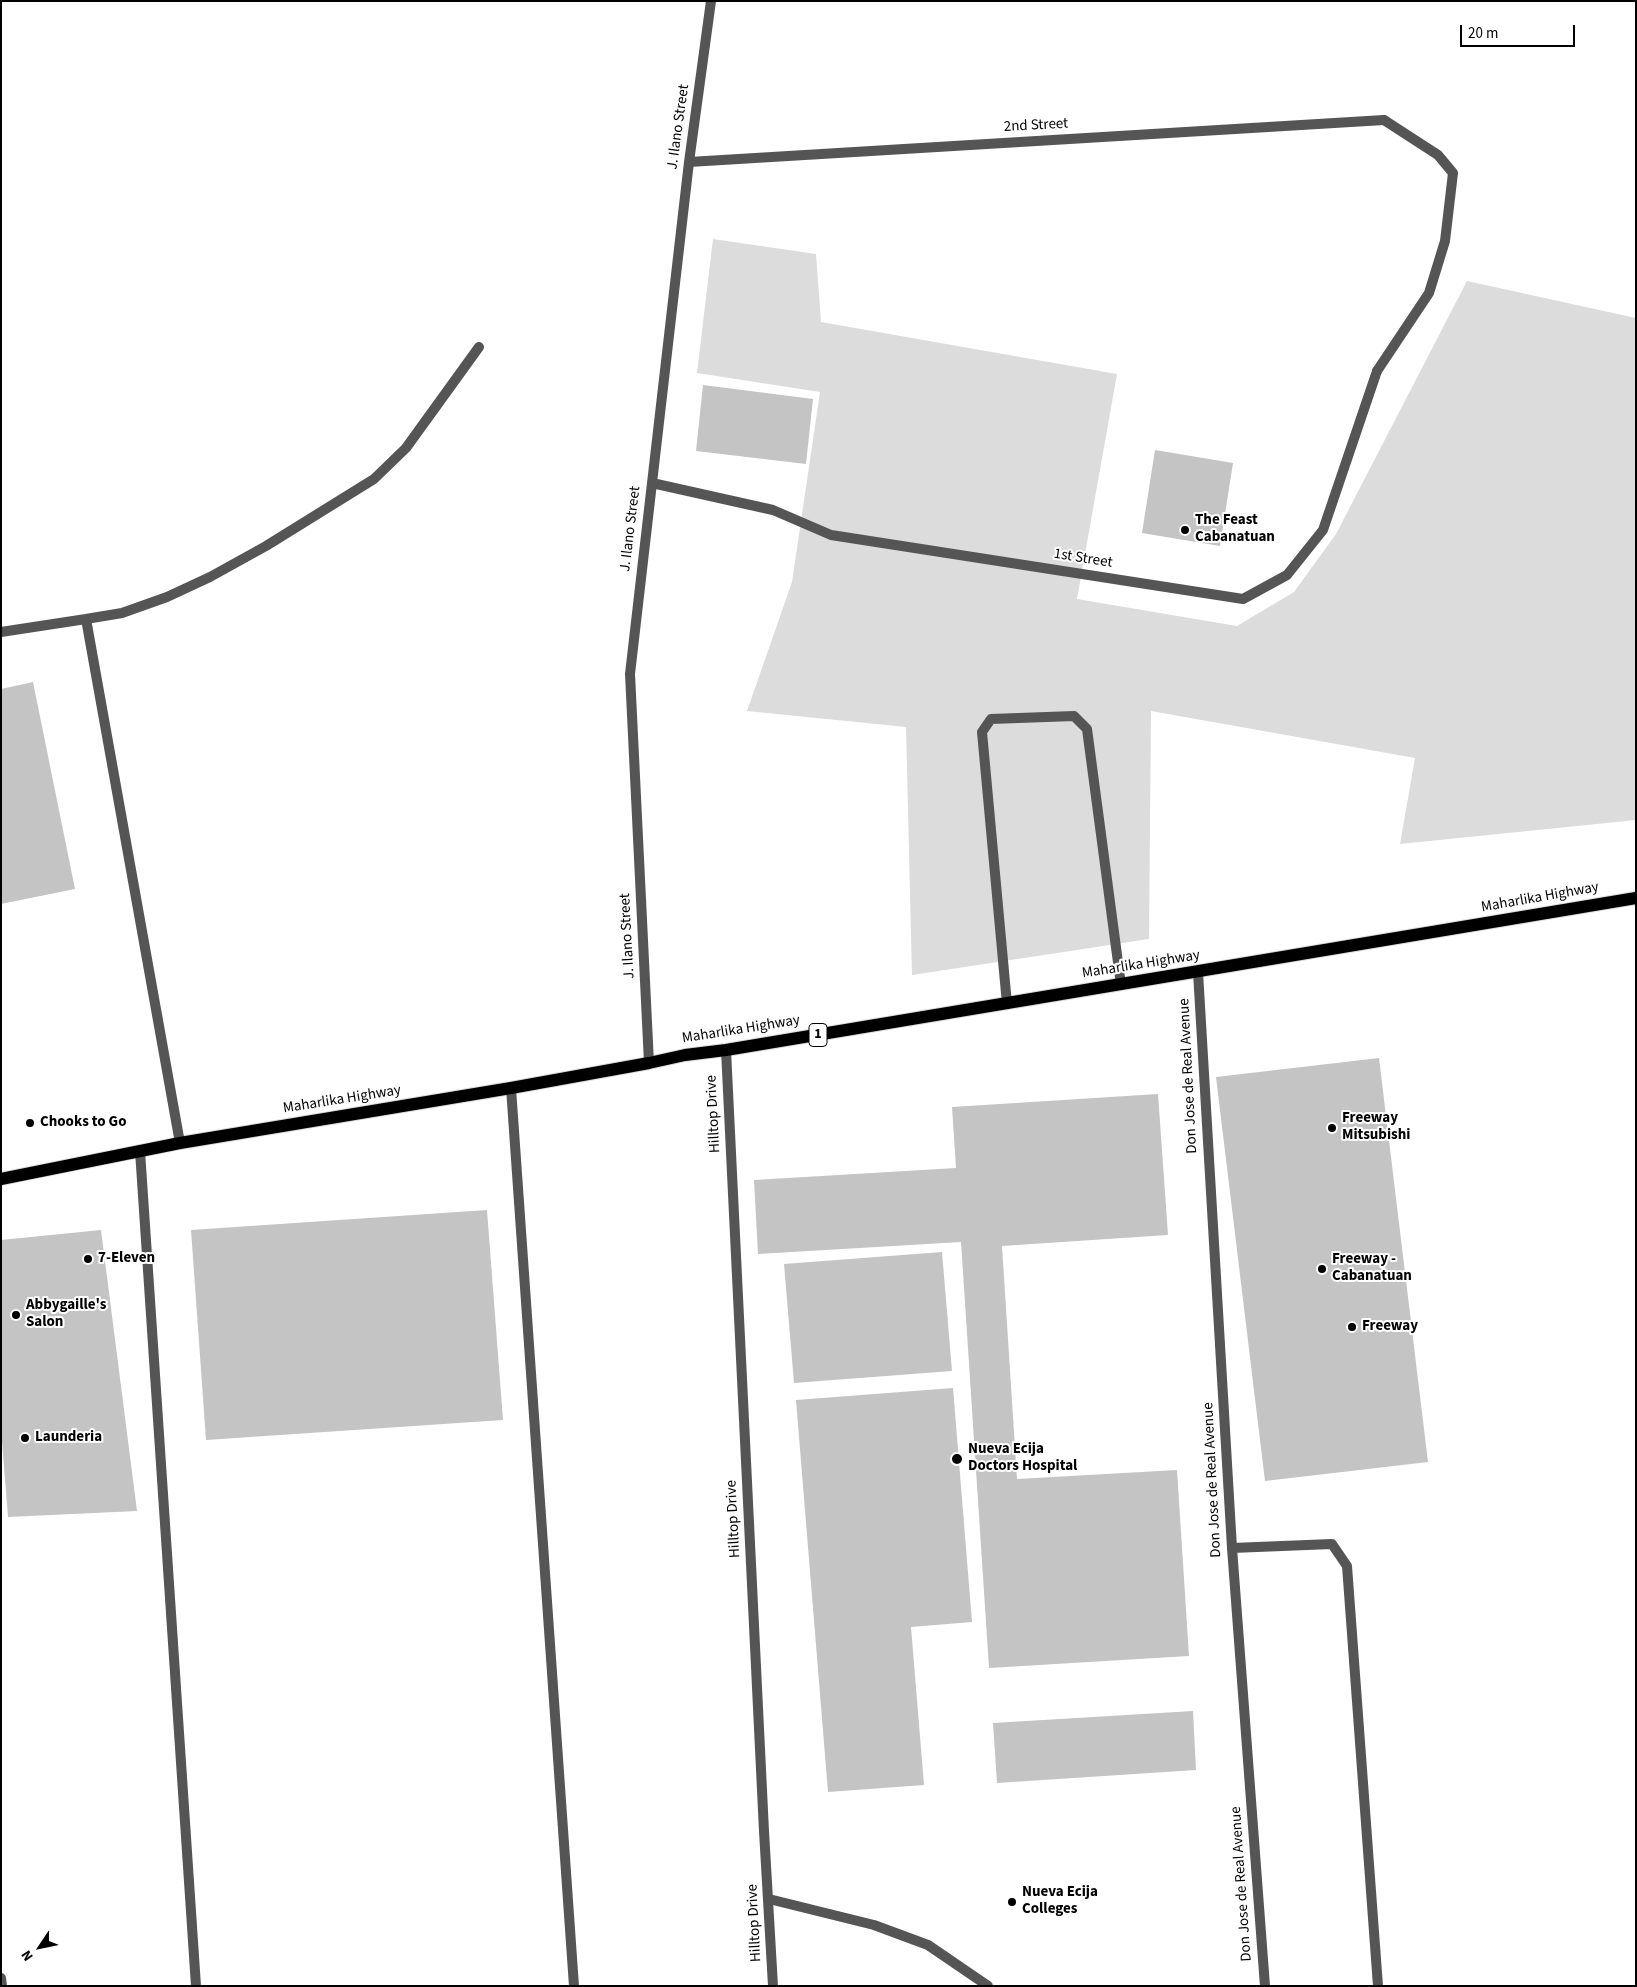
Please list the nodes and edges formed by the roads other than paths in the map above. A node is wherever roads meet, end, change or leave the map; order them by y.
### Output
1 (711, 1) edge
2 (1384, 120) joint
3 (689, 162) junction
4 (478, 347) dead end
5 (652, 483) junction
6 (86, 619) junction
7 (1, 632) edge
8 (1636, 898) edge
9 (1198, 972) junction
10 (1121, 985) junction
11 (1007, 1004) junction
12 (726, 1050) junction
13 (649, 1063) junction
14 (511, 1088) junction
15 (180, 1143) junction
16 (140, 1151) junction
17 (1, 1179) edge
18 (1232, 1548) junction
19 (769, 1899) junction
20 (1, 1978) edge
21 (2, 1986) edge
22 (196, 1986) edge
23 (574, 1986) edge
24 (773, 1986) edge
25 (988, 1986) edge
26 (1265, 1986) edge
27 (1378, 1986) edge

1 - 3 street, J. Ilano Street
2 - 3 street, 2nd Street
2 - 5 street, 1st Street
3 - 5 street, J. Ilano Street
4 - 6 street
5 - 13 street, J. Ilano Street
6 - 7 street
6 - 15 street
8 - 9 main road, Maharlika Highway / 1
9 - 10 main road, Maharlika Highway / 1
9 - 18 street, Don Jose de Real Avenue
10 - 11 main road, Maharlika Highway / 1
10 - 11 street
11 - 12 main road, Maharlika Highway / 1
12 - 13 main road, Maharlika Highway / 1
12 - 19 street, Hilltop Drive
13 - 14 main road, Maharlika Highway / 1
14 - 15 main road, Maharlika Highway / 1
14 - 23 street
15 - 16 main road, Maharlika Highway / 1
16 - 17 main road, Maharlika Highway / 1
16 - 22 street
18 - 26 street, Don Jose de Real Avenue
18 - 27 street
19 - 24 street, Hilltop Drive
19 - 25 street
20 - 21 street

